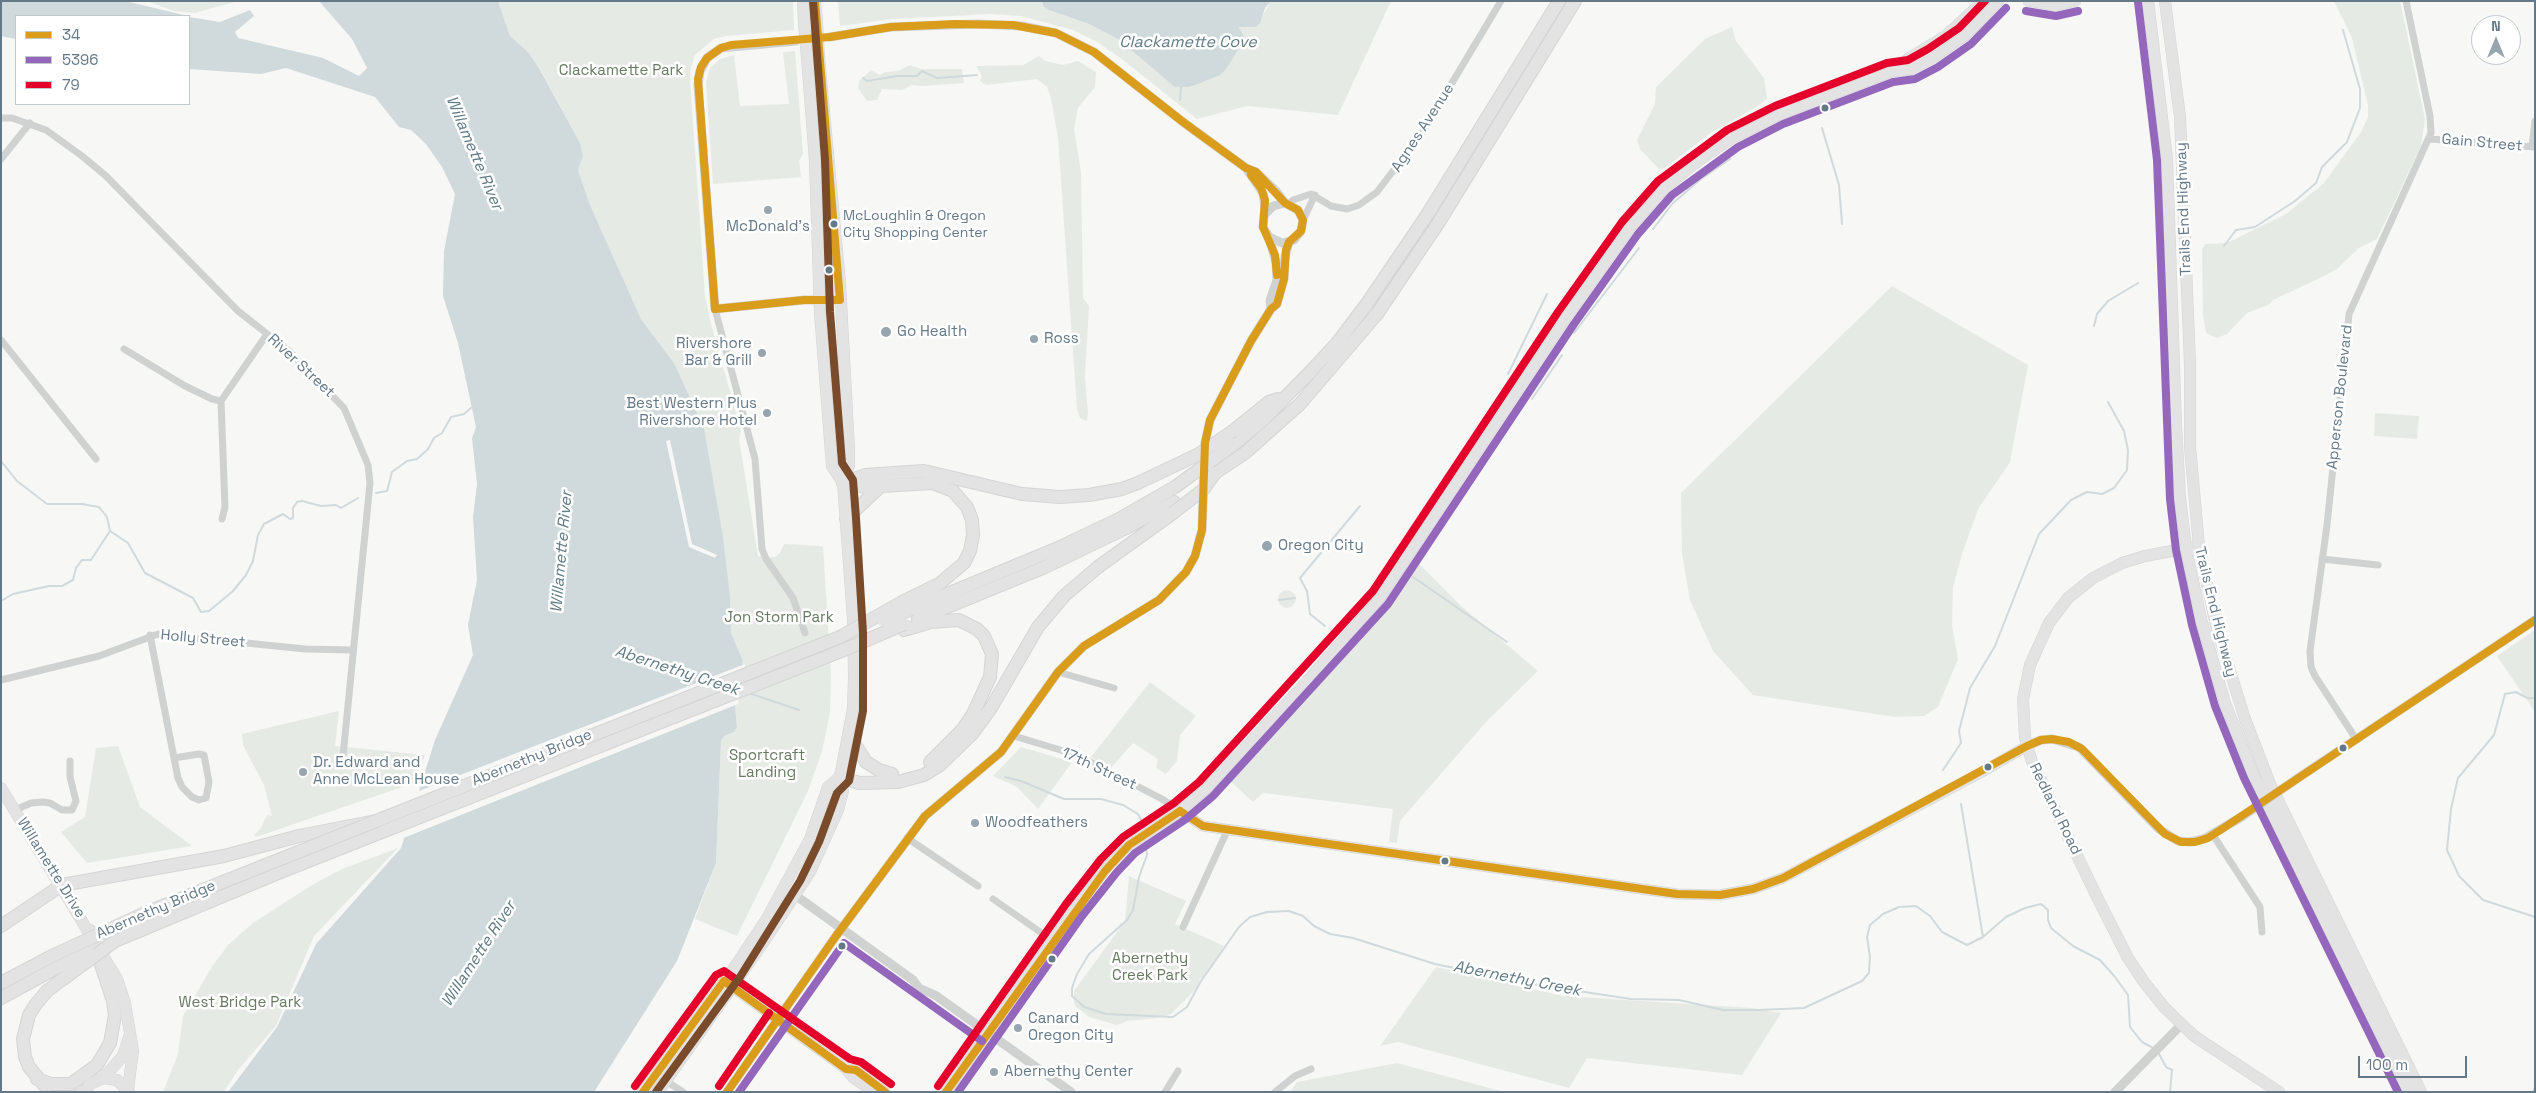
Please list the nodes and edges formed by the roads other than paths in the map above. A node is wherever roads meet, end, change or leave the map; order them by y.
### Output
1 (803, 1) edge
2 (816, 1) edge
3 (1501, 1) edge
4 (1559, 1) edge
5 (1575, 1) edge
6 (1982, 1) edge
7 (1999, 1) edge
8 (2028, 1) edge
9 (2076, 1) edge
10 (2148, 1) edge
11 (2165, 1) edge
12 (2406, 1) edge
13 (830, 38) dead end
14 (796, 41) dead end
15 (1891, 72) junction
16 (1, 118) edge
17 (2535, 121) edge
18 (30, 123) junction
19 (2430, 139) junction
20 (2534, 147) edge
21 (1, 159) edge
22 (1246, 168) junction
23 (1315, 195) junction
24 (1287, 204) junction
25 (1265, 215) junction
26 (1303, 220) junction
27 (1269, 237) junction
28 (1288, 242) junction
29 (821, 300) junction
30 (840, 300) junction
31 (715, 309) junction
32 (1271, 309) junction
33 (267, 334) junction
34 (1, 340) edge
35 (124, 349) dead end
36 (1288, 396) junction
37 (221, 401) junction
38 (96, 459) dead end
39 (843, 483) junction
40 (882, 485) junction
41 (1173, 508) junction
42 (222, 519) dead end
43 (846, 519) junction
44 (2198, 546) junction
45 (2186, 548) junction
46 (2322, 559) junction
47 (2378, 565) dead end
48 (904, 617) junction
49 (2535, 620) edge
50 (805, 633) dead end
51 (150, 636) junction
52 (352, 650) junction
53 (1058, 672) junction
54 (1, 680) edge
55 (1114, 688) dead end
56 (849, 736) junction
57 (1014, 736) junction
58 (2356, 739) junction
59 (2026, 746) junction
60 (174, 758) junction
61 (70, 761) dead end
62 (342, 766) dead end
63 (892, 774) junction
64 (840, 777) junction
65 (1, 788) edge
66 (15, 810) junction
67 (1180, 811) junction
68 (376, 821) junction
69 (1228, 829) junction
70 (2213, 835) junction
71 (907, 838) junction
72 (62, 884) junction
73 (978, 886) dead end
74 (795, 895) junction
75 (993, 899) dead end
76 (1, 926) edge
77 (1183, 927) dead end
78 (842, 929) junction
79 (90, 931) junction
80 (2262, 932) dead end
81 (1053, 941) junction
82 (58, 967) junction
83 (1, 983) edge
84 (728, 984) junction
85 (1, 998) edge
86 (777, 1019) junction
87 (2181, 1025) junction
88 (130, 1032) junction
89 (988, 1033) junction
90 (846, 1069) junction
91 (1311, 1069) dead end
92 (1178, 1071) dead end
93 (104, 1078) junction
94 (38, 1079) junction
95 (666, 1081) junction
96 (1059, 1088) edge
97 (128, 1090) edge
98 (84, 1091) edge
99 (53, 1092) edge
100 (644, 1092) edge
101 (658, 1092) edge
102 (683, 1092) edge
103 (726, 1092) edge
104 (873, 1092) edge
105 (885, 1092) edge
106 (946, 1092) edge
107 (1070, 1092) edge
108 (1164, 1092) edge
109 (1275, 1092) edge
110 (2115, 1092) edge
111 (2279, 1092) edge
112 (2409, 1092) edge
113 (2421, 1092) edge

1 - 29 main road, bridge
2 - 30 main road, bridge
3 - 23 street, Agnes Avenue
4 - 36 highway
5 - 41 highway
6 - 15 main road
7 - 15 main road
8 - 9 main road
10 - 45 main road, Trails End Highway
11 - 44 main road, Trails End Highway
12 - 19 street, Apperson Boulevard
13 - 22 street
14 - 31 street
15 - 67 main road
16 - 18 street, River Street
17 - 20 street
18 - 21 street
18 - 33 street, River Street
19 - 20 street, Gain Street
19 - 46 street, Apperson Boulevard
22 - 24 street
22 - 25 street
23 - 24 street
23 - 26 street
24 - 25 street
24 - 26 street
25 - 27 street
26 - 28 street
27 - 28 street
27 - 32 street
28 - 32 street
29 - 30 street
29 - 31 street
29 - 39 main road
30 - 39 main road
31 - 50 street
32 - 53 street
33 - 37 street
33 - 52 street, River Street
34 - 38 street
35 - 37 street
36 - 39 highway, bridge
36 - 48 highway, bridge
37 - 42 street
39 - 40 highway
39 - 43 main road
40 - 43 highway
40 - 48 highway
41 - 48 highway
41 - 64 highway
43 - 56 main road
44 - 45 main road, Redland Road
44 - 113 main road, Trails End Highway
45 - 59 main road, Redland Road
45 - 112 main road, Trails End Highway
46 - 47 street
46 - 58 street, Apperson Boulevard
48 - 63 highway
48 - 68 highway, Abernethy Bridge, bridge
48 - 82 highway, Abernethy Bridge, bridge
49 - 58 street
51 - 52 street, Holly Street
51 - 54 street, Holly Street
51 - 60 street
52 - 62 street, River Street
53 - 55 street
53 - 57 street
56 - 63 highway
56 - 64 main road
57 - 67 street, 17th Street
57 - 71 street
58 - 70 street, bridge
59 - 69 main road
59 - 70 street
59 - 87 main road, Redland Road
60 - 60 street
61 - 66 street
63 - 64 highway
64 - 74 main road
64 - 84 main road
65 - 66 main road, Willamette Drive
66 - 72 main road, Willamette Drive
67 - 69 main road
67 - 81 main road
68 - 72 highway, bridge
68 - 82 highway, Abernethy Bridge, bridge
69 - 77 street
70 - 80 street
71 - 73 street
71 - 78 street
72 - 76 highway
72 - 79 main road, Willamette Drive
74 - 78 street
74 - 84 main road
75 - 81 street
78 - 86 street
78 - 89 street
79 - 88 main road, Willamette Drive
79 - 94 highway
81 - 89 main road
82 - 83 highway
82 - 85 highway
82 - 94 highway
84 - 86 main road
84 - 95 main road
84 - 100 main road
86 - 90 main road
86 - 103 street
87 - 110 street
87 - 111 main road, Redland Road
88 - 93 main road, Willamette Drive
88 - 97 main road, Willamette Drive
89 - 96 street
89 - 106 main road
90 - 104 main road
90 - 105 main road
91 - 109 street
92 - 108 street
93 - 97 main road
93 - 98 main road, Willamette Drive
94 - 99 highway
95 - 101 main road
95 - 102 street
96 - 107 street

